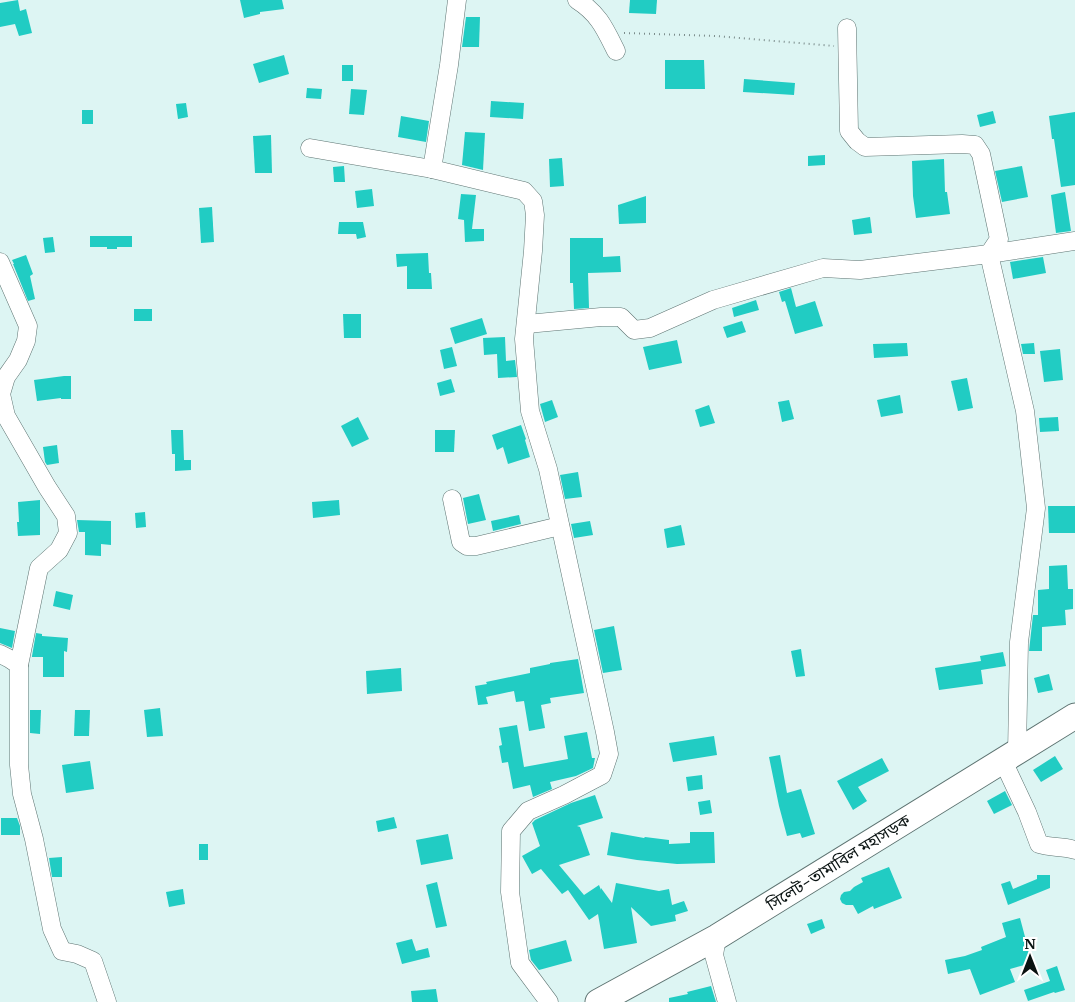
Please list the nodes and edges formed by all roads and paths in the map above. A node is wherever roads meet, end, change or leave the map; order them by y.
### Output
1 (457, 0) edge
2 (576, 0) edge
3 (847, 28) dead end
4 (606, 32) junction
5 (847, 47) junction
6 (616, 52) dead end
7 (310, 148) dead end
8 (432, 169) junction
9 (1075, 241) edge
10 (988, 254) junction
11 (0, 262) edge
12 (527, 324) junction
13 (452, 499) dead end
14 (560, 526) junction
15 (0, 654) edge
16 (19, 665) junction
17 (1075, 716) edge
18 (1010, 757) junction
19 (1075, 850) edge
20 (717, 937) junction
21 (107, 1002) edge
22 (549, 1002) edge
23 (598, 1002) edge
24 (727, 1002) edge

1 - 8 street
2 - 4 street
3 - 5 street
4 - 5 path
4 - 6 street
5 - 10 street
7 - 8 street
8 - 12 street
9 - 10 street
10 - 12 street
10 - 18 street
11 - 16 street
12 - 14 street
13 - 14 street
14 - 22 street
15 - 16 street
16 - 21 street
17 - 18 highway, সিলেট-তামাবিল মহাসড়ক
18 - 19 street
18 - 20 highway, সিলেট-তামাবিল মহাসড়ক
20 - 23 highway, সিলেট-তামাবিল মহাসড়ক
20 - 24 street

